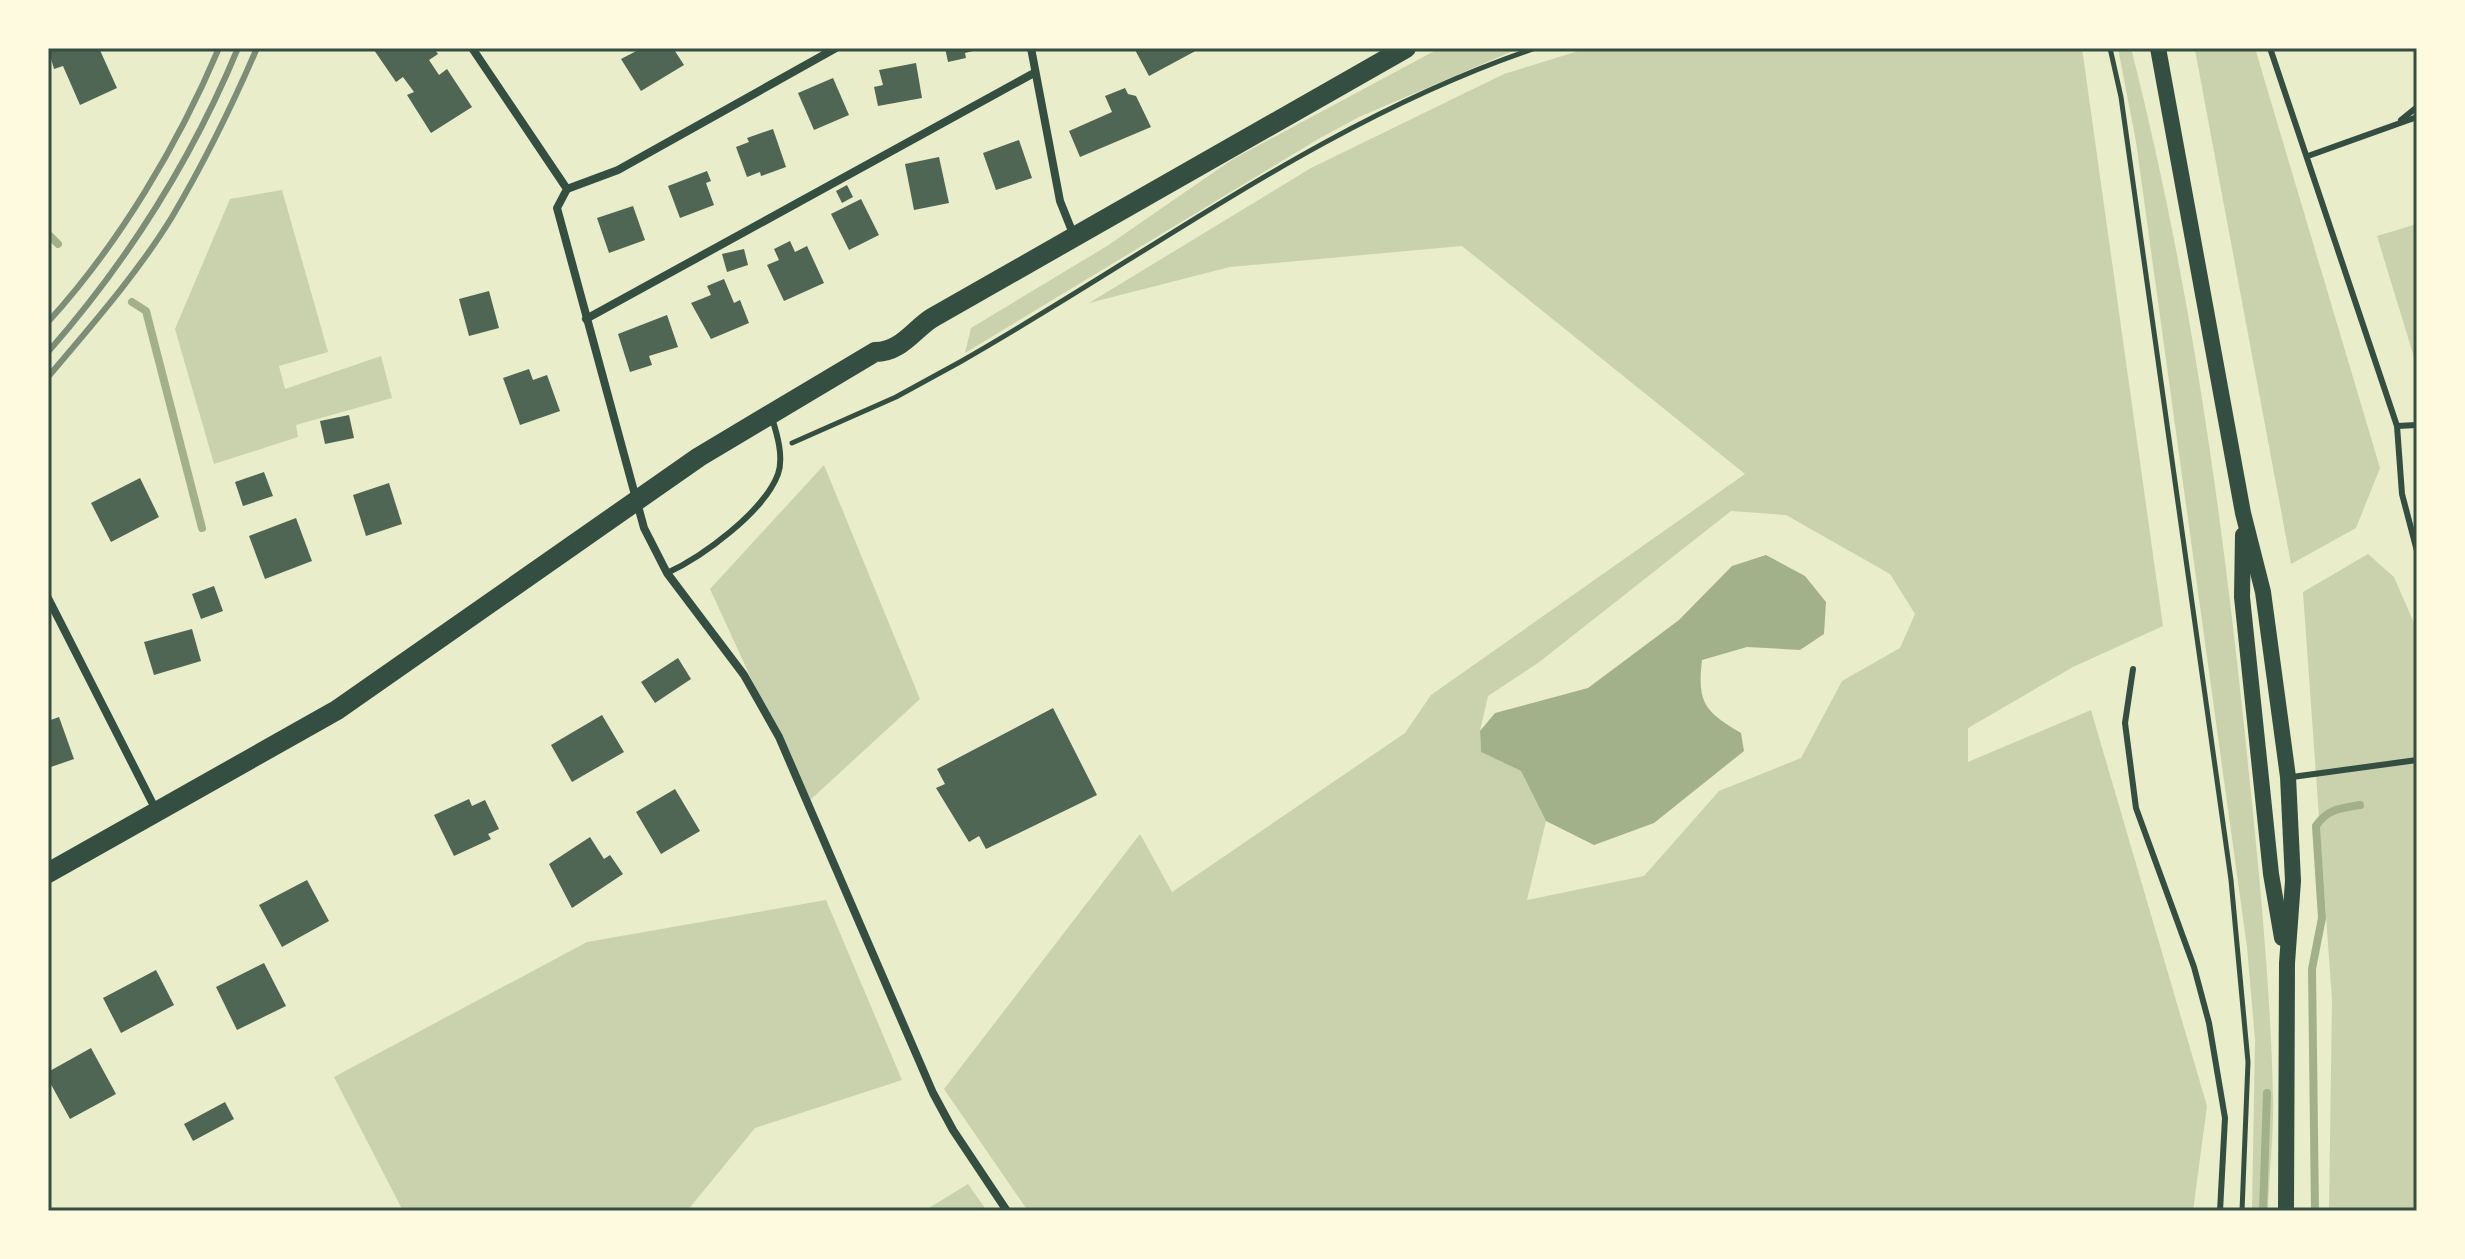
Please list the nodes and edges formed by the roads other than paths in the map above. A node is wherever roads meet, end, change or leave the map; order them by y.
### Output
1 (472, 48) edge
2 (836, 48) edge
3 (1031, 48) edge
4 (1406, 48) edge
5 (2270, 48) edge
6 (2157, 49) edge
7 (1034, 73) junction
8 (2417, 107) edge
9 (2417, 117) edge
10 (2397, 124) junction
11 (2308, 156) junction
12 (567, 189) junction
13 (1074, 236) junction
14 (586, 319) junction
15 (770, 413) junction
16 (2417, 425) edge
17 (2397, 426) junction
18 (636, 502) junction
19 (2417, 505) edge
20 (2405, 506) junction
21 (2243, 513) junction
22 (2417, 551) edge
23 (667, 573) junction
24 (48, 598) edge
25 (2133, 669) dead end
26 (2417, 760) edge
27 (2288, 777) junction
28 (158, 812) junction
29 (48, 873) edge
30 (2287, 963) junction
31 (1007, 1211) edge
32 (2220, 1211) edge
33 (2286, 1211) edge

1 - 12 street
2 - 12 street
3 - 7 street
4 - 13 main road
5 - 11 lane
6 - 21 main road
7 - 13 street
7 - 14 street
8 - 10 lane
9 - 10 lane
10 - 11 lane
11 - 17 lane
12 - 14 street
13 - 15 main road
14 - 18 street
15 - 18 main road
15 - 23 lane
16 - 17 lane
17 - 20 lane
18 - 23 street
18 - 28 main road
19 - 20 lane
20 - 22 lane
21 - 27 main road
21 - 30 main road
23 - 31 street
24 - 28 street
25 - 32 lane
26 - 27 lane
27 - 30 main road
28 - 29 main road
30 - 33 main road

